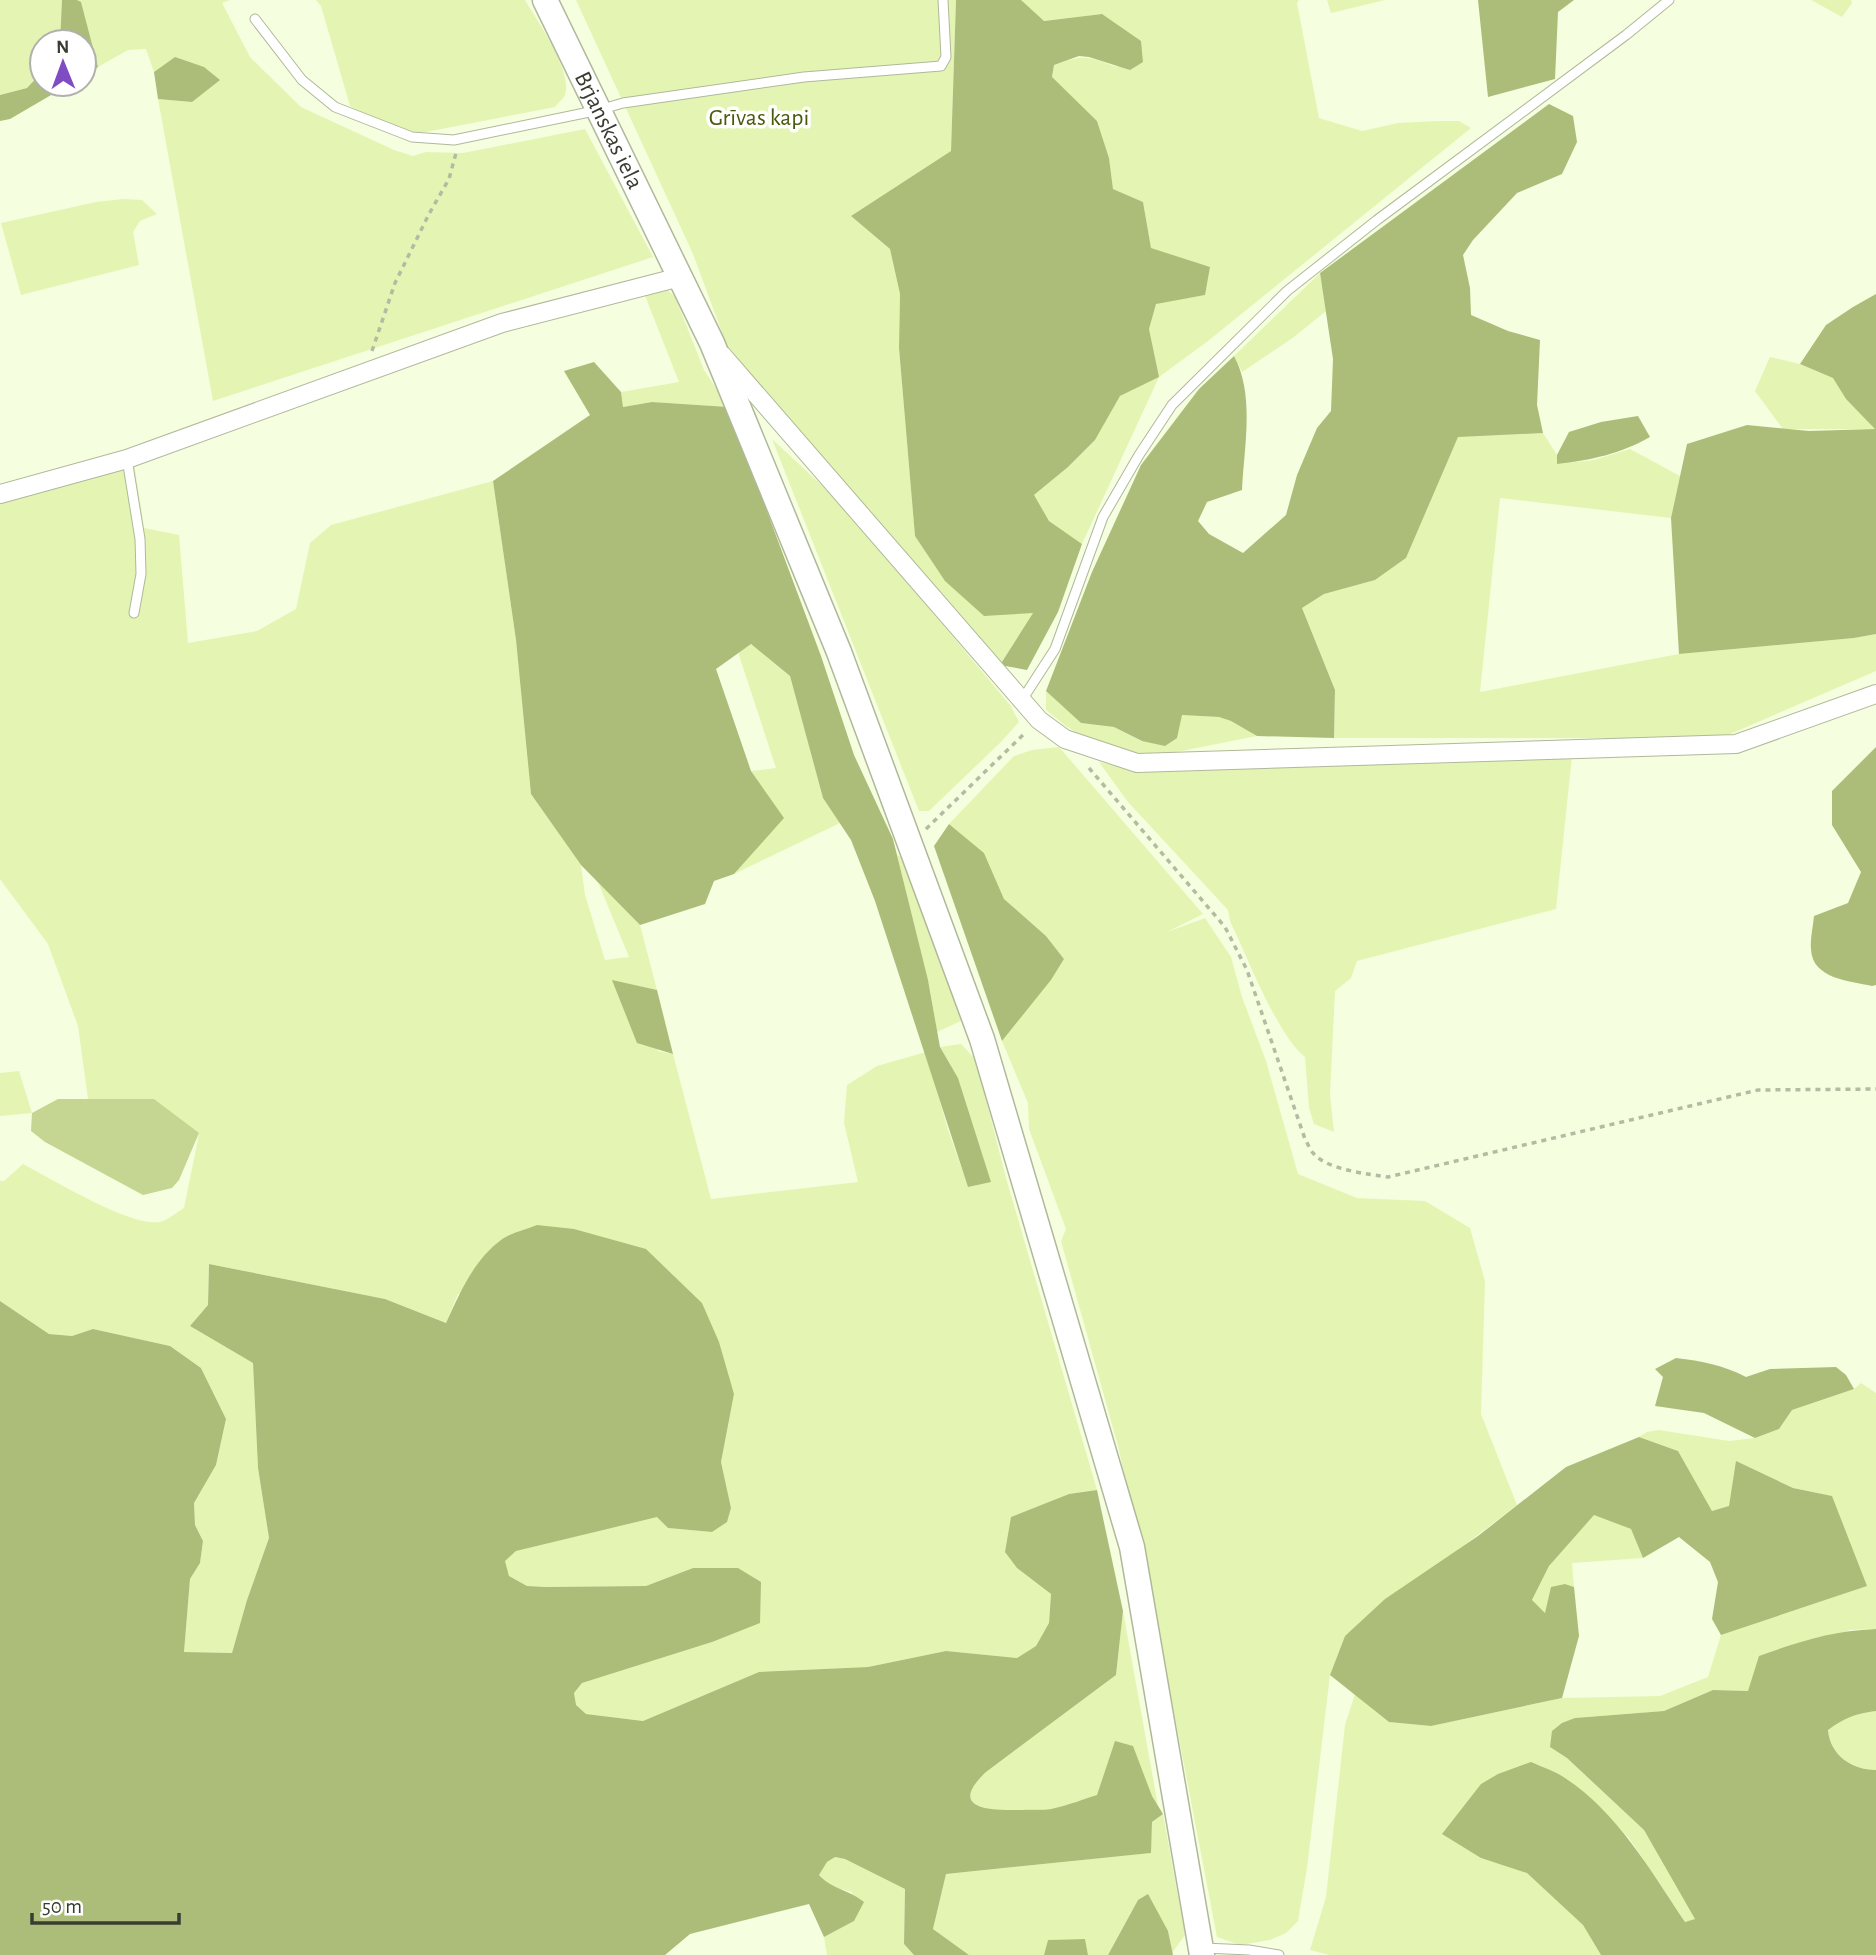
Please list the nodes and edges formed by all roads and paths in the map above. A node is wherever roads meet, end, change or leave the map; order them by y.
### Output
1 (545, 0) edge
2 (943, 0) edge
3 (1669, 0) edge
4 (255, 19) dead end
5 (598, 110) junction
6 (454, 140) junction
7 (677, 269) junction
8 (712, 343) junction
9 (357, 375) junction
10 (127, 459) junction
11 (0, 494) edge
12 (134, 612) dead end
13 (1876, 694) edge
14 (1022, 700) junction
15 (1039, 720) junction
16 (1065, 739) junction
17 (912, 843) junction
18 (1876, 1089) edge
19 (1202, 1952) edge
20 (1279, 1955) edge

1 - 5 main road, Brjanskas iela
2 - 5 lane
3 - 14 lane
4 - 6 lane
5 - 6 lane
5 - 7 main road, Brjanskas iela
6 - 9 path
7 - 8 main road, Brjanskas iela
7 - 9 street
8 - 14 street
8 - 17 main road, Brjanskas iela
9 - 10 street
10 - 11 street
10 - 12 lane
13 - 16 street
14 - 15 street
15 - 16 street
15 - 17 path
16 - 18 path
17 - 19 main road, Brjanskas iela
19 - 20 lane

